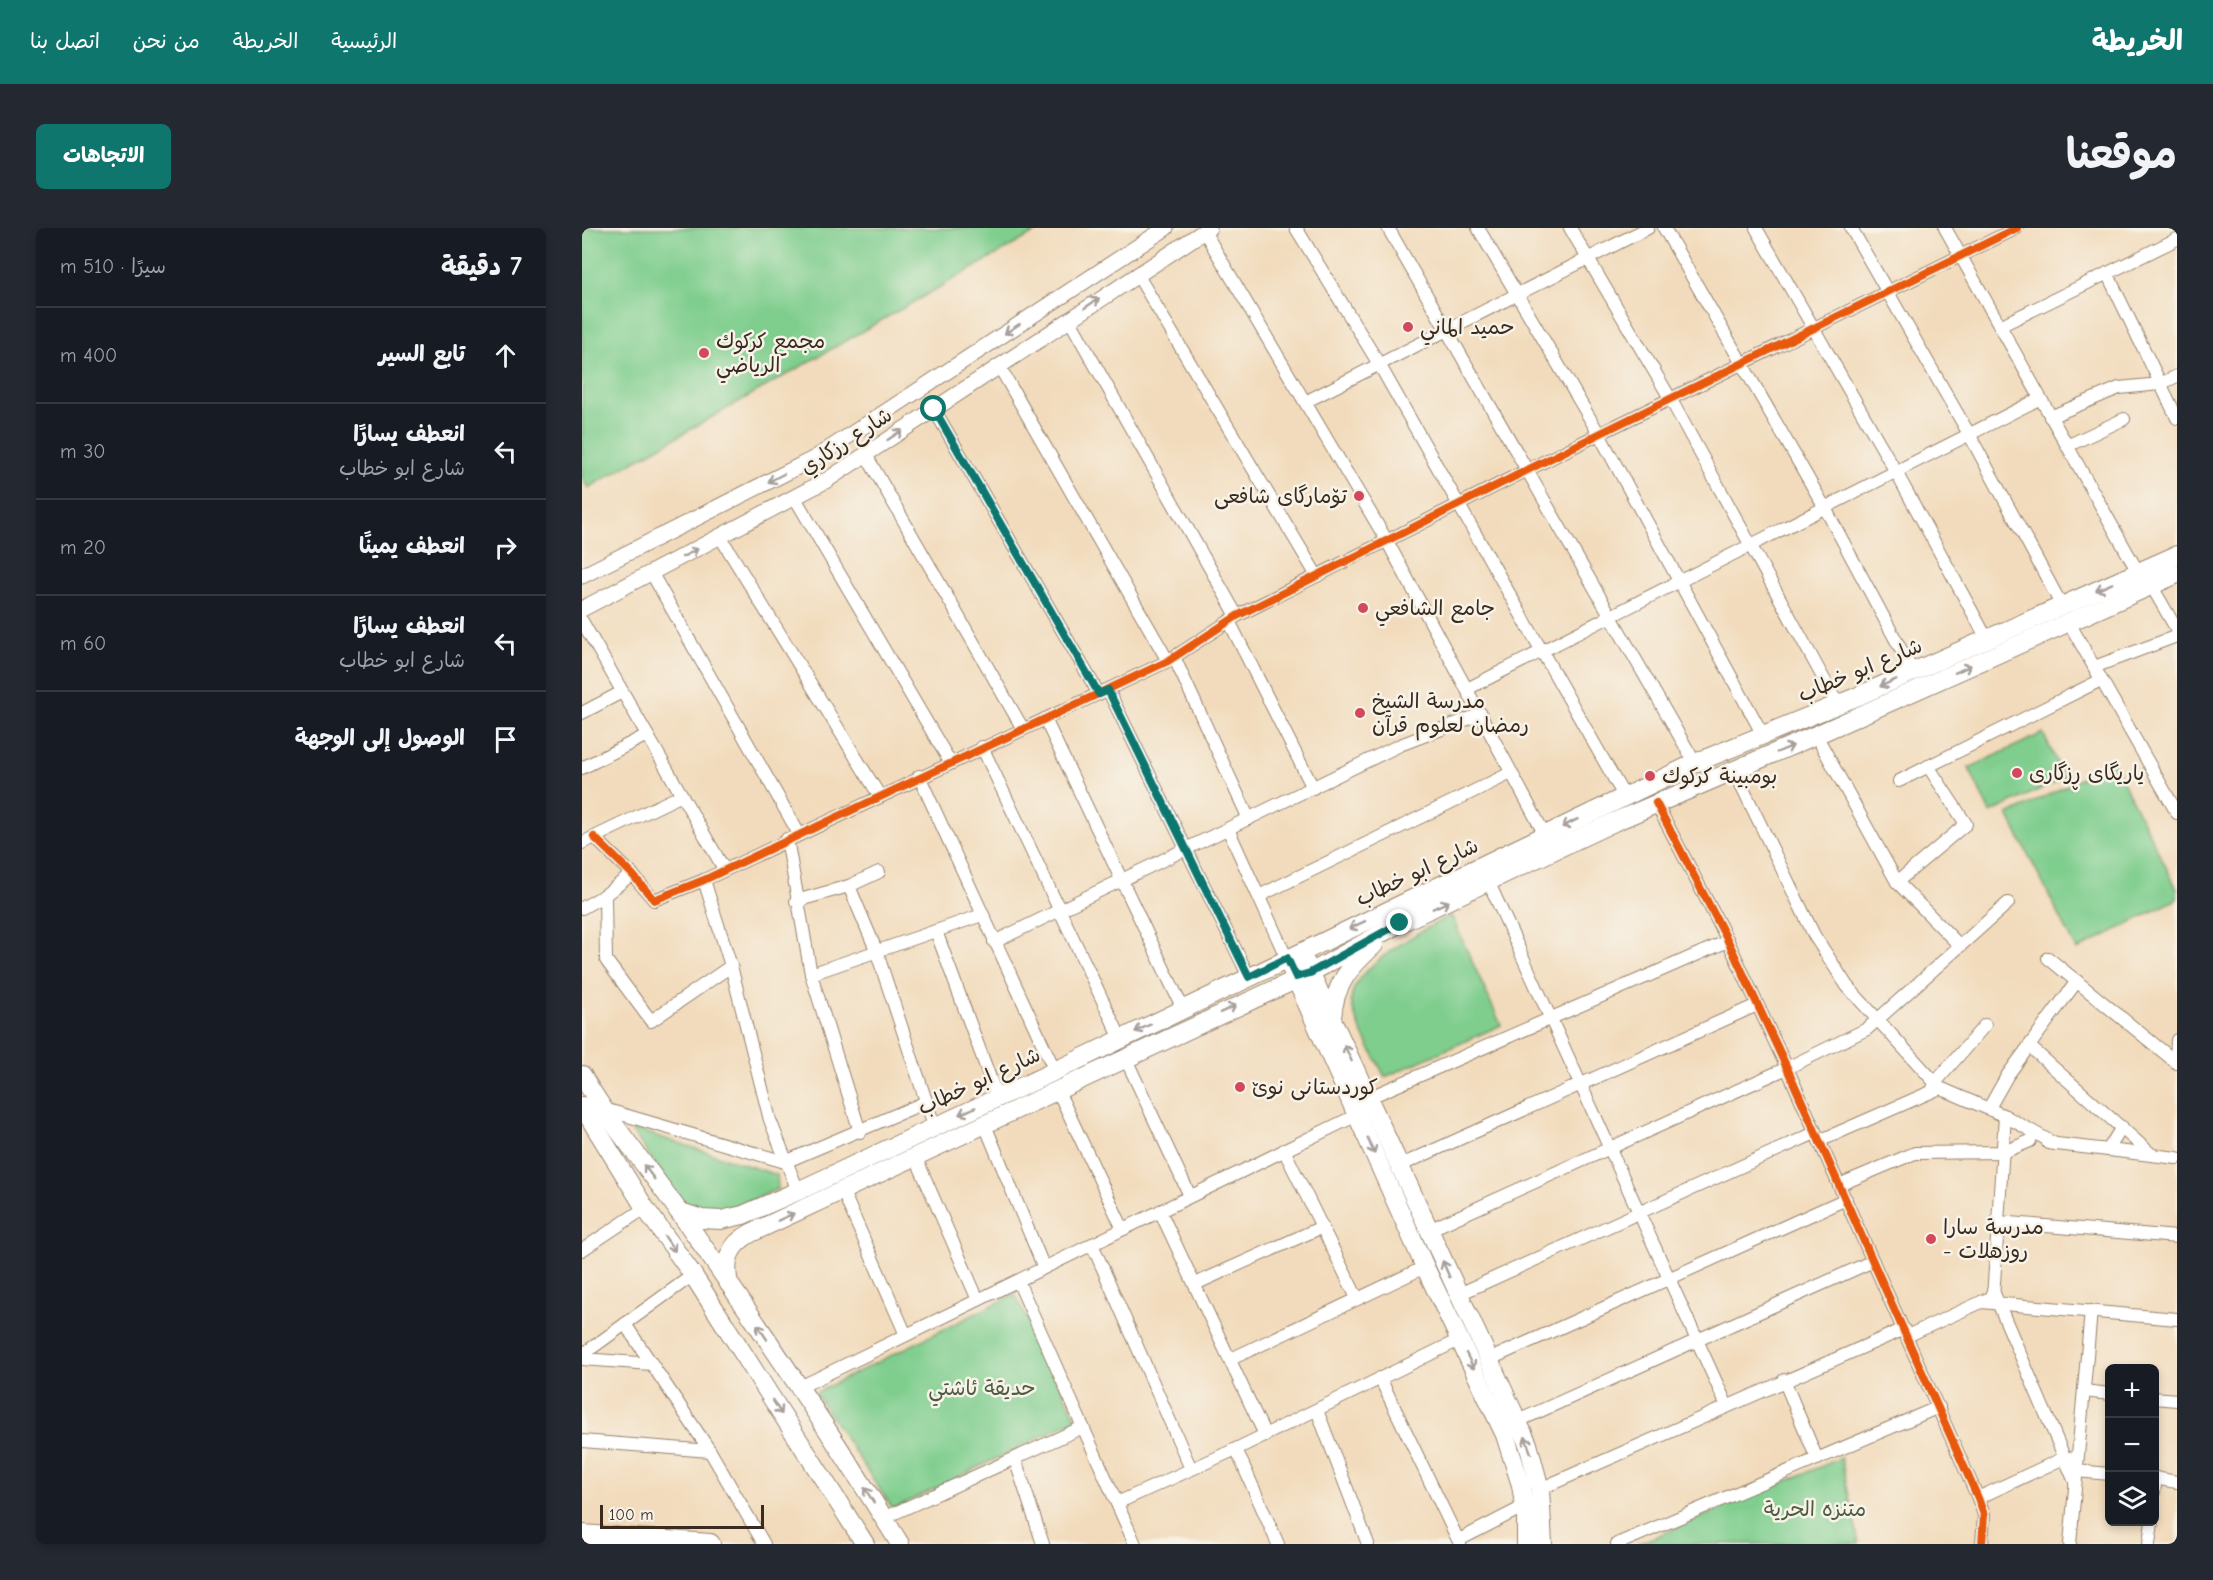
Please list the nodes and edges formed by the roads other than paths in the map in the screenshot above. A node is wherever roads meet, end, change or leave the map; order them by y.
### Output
1 (1166, 228) edge
2 (1296, 228) edge
3 (1388, 228) edge
4 (1478, 228) edge
5 (1570, 228) edge
6 (1647, 228) edge
7 (1664, 228) edge
8 (1756, 228) edge
9 (1851, 228) edge
10 (1945, 228) edge
11 (2018, 228) edge
12 (1207, 229) edge
13 (2177, 239) edge
14 (1960, 256) junction
15 (1589, 258) junction
16 (2107, 273) junction
17 (1137, 274) junction
18 (1888, 292) junction
19 (1516, 295) junction
20 (1069, 319) junction
21 (2000, 326) junction
22 (1813, 328) junction
23 (1447, 330) junction
24 (1379, 364) junction
25 (1740, 364) junction
26 (999, 366) junction
27 (2177, 376) edge
28 (2160, 384) junction
29 (1670, 398) junction
30 (2039, 399) junction
31 (1307, 401) junction
32 (934, 409) junction
33 (2050, 417) junction
34 (2177, 418) edge
35 (2124, 419) dead end
36 (1599, 434) junction
37 (1970, 434) junction
38 (2067, 446) junction
39 (866, 455) junction
40 (814, 458) junction
41 (1528, 471) junction
42 (1896, 472) junction
43 (827, 480) junction
44 (795, 498) junction
45 (1459, 505) junction
46 (1825, 508) junction
47 (721, 538) junction
48 (1388, 541) junction
49 (1751, 545) junction
50 (2177, 555) edge
51 (651, 572) junction
52 (2138, 572) junction
53 (2177, 574) edge
54 (582, 576) edge
55 (1317, 576) junction
56 (1678, 582) junction
57 (2151, 585) junction
58 (582, 609) edge
59 (2065, 614) junction
60 (1611, 616) junction
61 (1233, 619) junction
62 (582, 621) edge
63 (2033, 628) junction
64 (2177, 630) edge
65 (2177, 636) edge
66 (1987, 639) junction
67 (1541, 652) junction
68 (1171, 659) junction
69 (2094, 666) junction
70 (1913, 672) junction
71 (2102, 680) junction
72 (1467, 689) junction
73 (622, 692) junction
74 (1104, 692) junction
75 (1838, 705) junction
76 (582, 713) edge
77 (1481, 714) junction
78 (1045, 719) junction
79 (1023, 729) junction
80 (647, 735) junction
81 (1763, 735) junction
82 (1816, 735) junction
83 (982, 747) junction
84 (950, 762) junction
85 (1695, 762) junction
86 (1928, 766) junction
87 (582, 768) edge
88 (1734, 770) junction
89 (1510, 773) junction
90 (919, 776) junction
91 (1899, 781) dead end
92 (1313, 788) junction
93 (682, 795) junction
94 (879, 795) junction
95 (1624, 796) junction
96 (1656, 803) junction
97 (1606, 805) junction
98 (2177, 813) edge
99 (1249, 819) junction
100 (1614, 822) junction
101 (1228, 829) junction
102 (1545, 835) junction
103 (793, 837) junction
104 (588, 840) edge
105 (1188, 849) junction
106 (724, 869) junction
107 (879, 872) dead end
108 (632, 874) junction
109 (704, 880) junction
110 (1122, 880) junction
111 (1897, 882) junction
112 (1488, 883) junction
113 (849, 886) junction
114 (605, 895) junction
115 (1259, 896) junction
116 (796, 901) junction
117 (2008, 903) dead end
118 (582, 908) edge
119 (1060, 910) junction
120 (982, 915) junction
121 (1400, 923) junction
122 (936, 931) junction
123 (1728, 940) junction
124 (994, 942) junction
125 (1960, 946) junction
126 (876, 950) junction
127 (1294, 955) junction
128 (2048, 958) dead end
129 (731, 966) junction
130 (811, 974) junction
131 (1303, 975) junction
132 (1249, 977) junction
133 (2077, 981) junction
134 (1757, 1005) junction
135 (1183, 1009) junction
136 (1332, 1018) junction
137 (1550, 1019) junction
138 (1877, 1020) junction
139 (1985, 1025) dead end
140 (1121, 1039) junction
141 (2177, 1040) edge
142 (2030, 1046) junction
143 (1125, 1057) junction
144 (2176, 1062) edge
145 (1787, 1068) junction
146 (1055, 1071) junction
147 (582, 1076) edge
148 (1580, 1085) junction
149 (1935, 1088) junction
150 (1058, 1091) junction
151 (997, 1097) junction
152 (1368, 1098) junction
153 (926, 1102) junction
154 (582, 1106) edge
155 (1989, 1108) junction
156 (603, 1109) junction
157 (1357, 1115) junction
158 (2005, 1116) junction
159 (934, 1125) junction
160 (985, 1125) junction
161 (2122, 1127) junction
162 (860, 1132) junction
163 (1817, 1137) junction
164 (2005, 1138) junction
165 (2030, 1141) junction
166 (2055, 1144) junction
167 (1610, 1149) junction
168 (2108, 1149) junction
169 (1284, 1150) junction
170 (2004, 1152) junction
171 (2151, 1154) junction
172 (916, 1158) junction
173 (2177, 1158) edge
174 (785, 1162) junction
175 (1399, 1166) junction
176 (1839, 1185) junction
177 (798, 1191) junction
178 (843, 1192) junction
179 (1190, 1196) junction
180 (1846, 1199) junction
181 (645, 1208) junction
182 (678, 1211) junction
183 (1161, 1211) junction
184 (1639, 1213) junction
185 (743, 1215) junction
186 (1998, 1222) junction
187 (1322, 1227) junction
188 (1123, 1229) junction
189 (1429, 1230) junction
190 (751, 1233) junction
191 (2177, 1237) edge
192 (1092, 1244) junction
193 (582, 1250) edge
194 (1874, 1261) junction
195 (1425, 1267) junction
196 (1044, 1268) junction
197 (693, 1275) junction
198 (1668, 1278) junction
199 (1018, 1281) junction
200 (729, 1284) junction
201 (1195, 1284) junction
202 (1457, 1295) junction
203 (1357, 1298) junction
204 (1992, 1299) junction
205 (978, 1300) junction
206 (2091, 1311) junction
207 (2177, 1319) edge
208 (625, 1324) junction
209 (1906, 1333) junction
210 (906, 1335) junction
211 (1459, 1340) junction
212 (1697, 1341) junction
213 (582, 1355) edge
214 (582, 1359) edge
215 (1231, 1359) junction
216 (1488, 1360) junction
217 (652, 1364) junction
218 (1380, 1378) junction
219 (1784, 1380) junction
220 (800, 1387) junction
221 (2084, 1391) junction
222 (2105, 1394) edge
223 (2159, 1398) edge
224 (2177, 1400) edge
225 (1727, 1406) junction
226 (1939, 1407) junction
227 (1317, 1410) junction
228 (1518, 1421) junction
229 (1083, 1427) junction
230 (1265, 1435) junction
231 (582, 1441) edge
232 (1236, 1449) junction
233 (710, 1451) junction
234 (2064, 1458) junction
235 (1015, 1460) junction
236 (1817, 1460) junction
237 (1191, 1469) junction
238 (2076, 1471) junction
239 (2105, 1474) edge
240 (2159, 1479) edge
241 (2177, 1482) edge
242 (1540, 1489) junction
243 (1978, 1497) junction
244 (1117, 1503) junction
245 (1525, 1506) junction
246 (884, 1518) junction
247 (2151, 1526) edge
248 (582, 1535) edge
249 (633, 1541) edge
250 (1459, 1542) edge
251 (710, 1544) edge
252 (764, 1544) edge
253 (865, 1544) edge
254 (900, 1544) edge
255 (1043, 1544) edge
256 (1135, 1544) edge
257 (1278, 1544) edge
258 (1368, 1544) edge
259 (1526, 1544) edge
260 (1543, 1544) edge
261 (1617, 1544) edge
262 (1982, 1544) edge
263 (2070, 1544) edge
264 (2149, 1544) edge

1 -> 40 street, شارع رزكاري
2 - 24 street
3 - 23 street
4 - 19 street
5 - 15 street
6 - 15 street
7 - 25 street
8 - 22 street
9 - 18 street
10 - 14 street
11 - 14 street
12 - 17 street, شارع رزكاري
12 - 31 street
13 - 16 street
14 - 18 street
14 - 21 street
15 - 19 street
15 - 29 street
16 - 21 street
16 - 28 street
20 -> 17 street, شارع رزكاري
17 - 55 street
18 - 22 street
18 - 37 street
19 - 23 street
19 - 36 street
20 - 26 street, شارع رزكاري
20 - 61 street
21 - 30 street
22 - 25 street
22 - 42 street
23 - 24 street
23 - 41 street
24 - 31 street
24 - 45 street
25 - 29 street
25 - 46 street
26 - 32 street, شارع رزكاري
26 - 68 street
27 - 28 street
28 - 33 street
28 - 34 street
29 - 36 street
29 - 49 street
30 - 33 street
30 - 37 street
31 - 48 street
39 -> 32 street, شارع رزكاري
32 - 74 street
33 - 38 street
35 - 38 street
36 - 41 street
36 - 56 street
37 - 42 street
37 - 59 street
38 - 52 street
39 - 43 street, شارع رزكاري
39 - 79 street
40 - 43 street
40 -> 54 street, شارع رزكاري
41 - 45 street
41 - 60 street
42 - 46 street
42 - 66 street
43 - 44 street, شارع رزكاري
44 - 47 street, شارع رزكاري
44 - 84 street
45 - 48 street
45 - 67 street
46 - 49 street
46 - 70 street
51 -> 47 street, شارع رزكاري
47 - 94 street
48 - 55 street
48 - 72 street
49 - 56 street
49 - 75 street
50 - 52 main road, شارع ابو خطاب
51 - 58 street, شارع رزكاري
51 - 103 street
52 -> 59 main road, شارع ابو خطاب
53 - 57 main road, شارع ابو خطاب
55 - 61 street
56 - 60 street
56 - 81 street
57 - 59 main road, شارع ابو خطاب
57 - 64 street
59 - 63 main road, شارع ابو خطاب
59 - 69 street
60 - 67 street
60 - 85 street
61 - 68 street
61 - 92 street
62 - 73 street
63 - 66 main road, شارع ابو خطاب
82 -> 63 main road, شارع ابو خطاب
65 - 69 street
66 - 70 main road, شارع ابو خطاب
67 - 72 street
67 - 95 street
68 - 74 street
68 - 99 street
69 - 71 street
70 -> 75 main road, شارع ابو خطاب
71 - 86 street
71 - 98 street
72 - 77 street
73 - 76 street
73 - 80 street
74 - 78 street
74 - 105 street
75 - 81 main road, شارع ابو خطاب
77 - 89 street
77 - 92 street
78 - 79 street
78 - 110 street
79 - 83 street
80 - 87 street
80 - 93 street
81 - 85 main road, شارع ابو خطاب
88 -> 82 main road, شارع ابو خطاب
82 - 111 street
83 - 84 street
83 - 119 street
84 - 90 street
85 - 95 main road, شارع ابو خطاب
86 - 91 street
86 - 111 street
88 - 96 main road, شارع ابو خطاب
88 - 138 street
89 - 102 street
89 - 115 street
90 - 94 street
90 - 120 street
92 - 99 street
93 - 104 street
93 - 106 street
94 - 103 street
95 - 97 main road, شارع ابو خطاب
96 - 100 main road, شارع ابو خطاب
96 - 123 street
97 - 100 main road
97 -> 102 main road, شارع ابو خطاب
99 - 101 street
100 - 112 main road, شارع ابو خطاب
101 - 105 street
101 - 115 street
102 -> 127 main road, شارع ابو خطاب
103 - 106 street
103 - 116 street
104 - 108 street
105 - 110 street
105 - 132 street
106 - 109 street
107 - 113 street
108 - 109 street
108 - 114 street
109 - 129 street
110 - 119 street
110 - 135 street
111 - 125 street
121 -> 112 main road, شارع ابو خطاب
112 - 137 street
113 - 116 street
113 - 126 street
114 - 118 street
114 - 129 street
115 - 127 street
116 - 130 street
117 - 125 street
119 - 124 street
119 - 140 street
120 - 122 street
120 - 124 street
121 - 131 main road, شارع ابو خطاب
121 - 136 main road
122 - 126 street
122 - 151 street
123 - 134 street
123 - 137 street
124 - 146 street
125 - 138 street
126 - 130 street
126 - 153 street
127 - 131 main road
127 - 132 main road, شارع ابو خطاب
128 - 133 street
129 - 174 street
130 - 162 street
131 - 136 main road
143 -> 131 main road, شارع ابو خطاب
131 - 157 main road
132 - 135 main road, شارع ابو خطاب
133 - 142 street
133 - 144 street
134 - 145 street
134 - 148 street
135 -> 140 main road, شارع ابو خطاب
152 -> 136 main road
137 - 148 street
137 - 152 street
138 - 145 street
138 - 149 street
139 - 149 street
140 - 146 main road, شارع ابو خطاب
141 - 144 street
142 - 155 street
142 - 161 street
143 - 150 main road, شارع ابو خطاب
143 - 179 street
145 - 163 street
145 - 167 street
146 - 151 main road, شارع ابو خطاب
147 - 156 main road
148 - 167 street
148 - 175 street
149 - 155 street
149 - 163 street
150 - 160 main road, شارع ابو خطاب
150 - 188 street
151 -> 159 main road, شارع ابو خطاب
152 - 175 main road
153 - 159 street
153 - 162 street
154 - 181 main road
155 - 158 street
156 - 174 street
182 -> 156 main road
157 - 169 street
157 -> 195 main road
158 - 164 street
158 - 166 street
159 - 177 main road, شارع ابو خطاب
160 - 172 main road, شارع ابو خطاب
160 - 196 street
161 - 168 street
161 - 171 street
162 - 174 street
163 - 176 street
163 - 184 street
164 - 165 street
164 - 170 street
165 - 166 street
165 - 170 street
166 - 168 street
167 - 184 street
167 - 189 street
168 - 171 street
169 - 179 street
169 - 187 street
170 - 176 street
170 - 186 street
171 - 173 street
172 - 178 main road, شارع ابو خطاب
172 - 205 street
174 - 177 street
175 - 189 main road
176 - 180 street
177 - 185 main road, شارع ابو خطاب
190 -> 178 main road, شارع ابو خطاب
178 - 210 street
179 - 183 street
180 - 194 street
180 - 198 street
181 - 193 street
181 -> 197 main road
182 - 185 main road, شارع ابو خطاب
182 - 200 main road
183 - 188 street
183 - 201 street
184 - 198 street
184 - 202 street
185 - 190 main road
186 - 191 street
186 - 204 street
187 - 201 street
187 - 203 street
188 - 192 street
202 -> 189 main road
190 - 200 main road, شارع ابو خطاب
192 - 196 street
192 - 237 street
194 - 209 street
194 - 212 street
195 - 203 street
195 - 211 main road
196 - 199 street
197 - 208 street
197 -> 253 main road
198 - 212 street
198 - 216 street
199 - 205 street
199 - 229 street
220 -> 200 main road
201 - 215 street
202 - 216 main road
203 - 215 street
204 - 206 street
204 - 209 street
204 - 234 street
205 - 210 street
206 - 207 street
206 - 221 street
208 - 213 street
208 - 217 street
209 - 219 street
209 - 226 street
210 - 220 street
211 - 218 street
211 -> 245 main road
212 - 225 street
212 - 228 street
214 - 217 street
215 - 230 street
216 - 228 main road
217 - 233 street
218 - 227 street
218 - 250 street
219 - 225 street
219 - 236 street
246 -> 220 main road
221 - 222 street
221 - 238 street
223 - 224 street
225 - 242 street
226 - 236 street
226 - 243 street
227 - 230 street
227 - 258 street
242 -> 228 main road
229 - 235 street
229 - 244 street
230 - 232 street
231 - 233 street
232 - 237 street
232 - 257 street
233 - 252 street
234 - 238 street
234 - 238 street
234 - 243 street
235 - 246 street
235 - 255 street
236 - 261 street
237 - 244 street
238 - 239 street
238 - 263 street
240 - 241 street
242 - 260 main road
243 - 262 street
244 - 256 street
245 - 250 street
245 - 259 main road
246 - 254 main road
247 - 264 street
248 - 249 main road
249 - 251 main road

